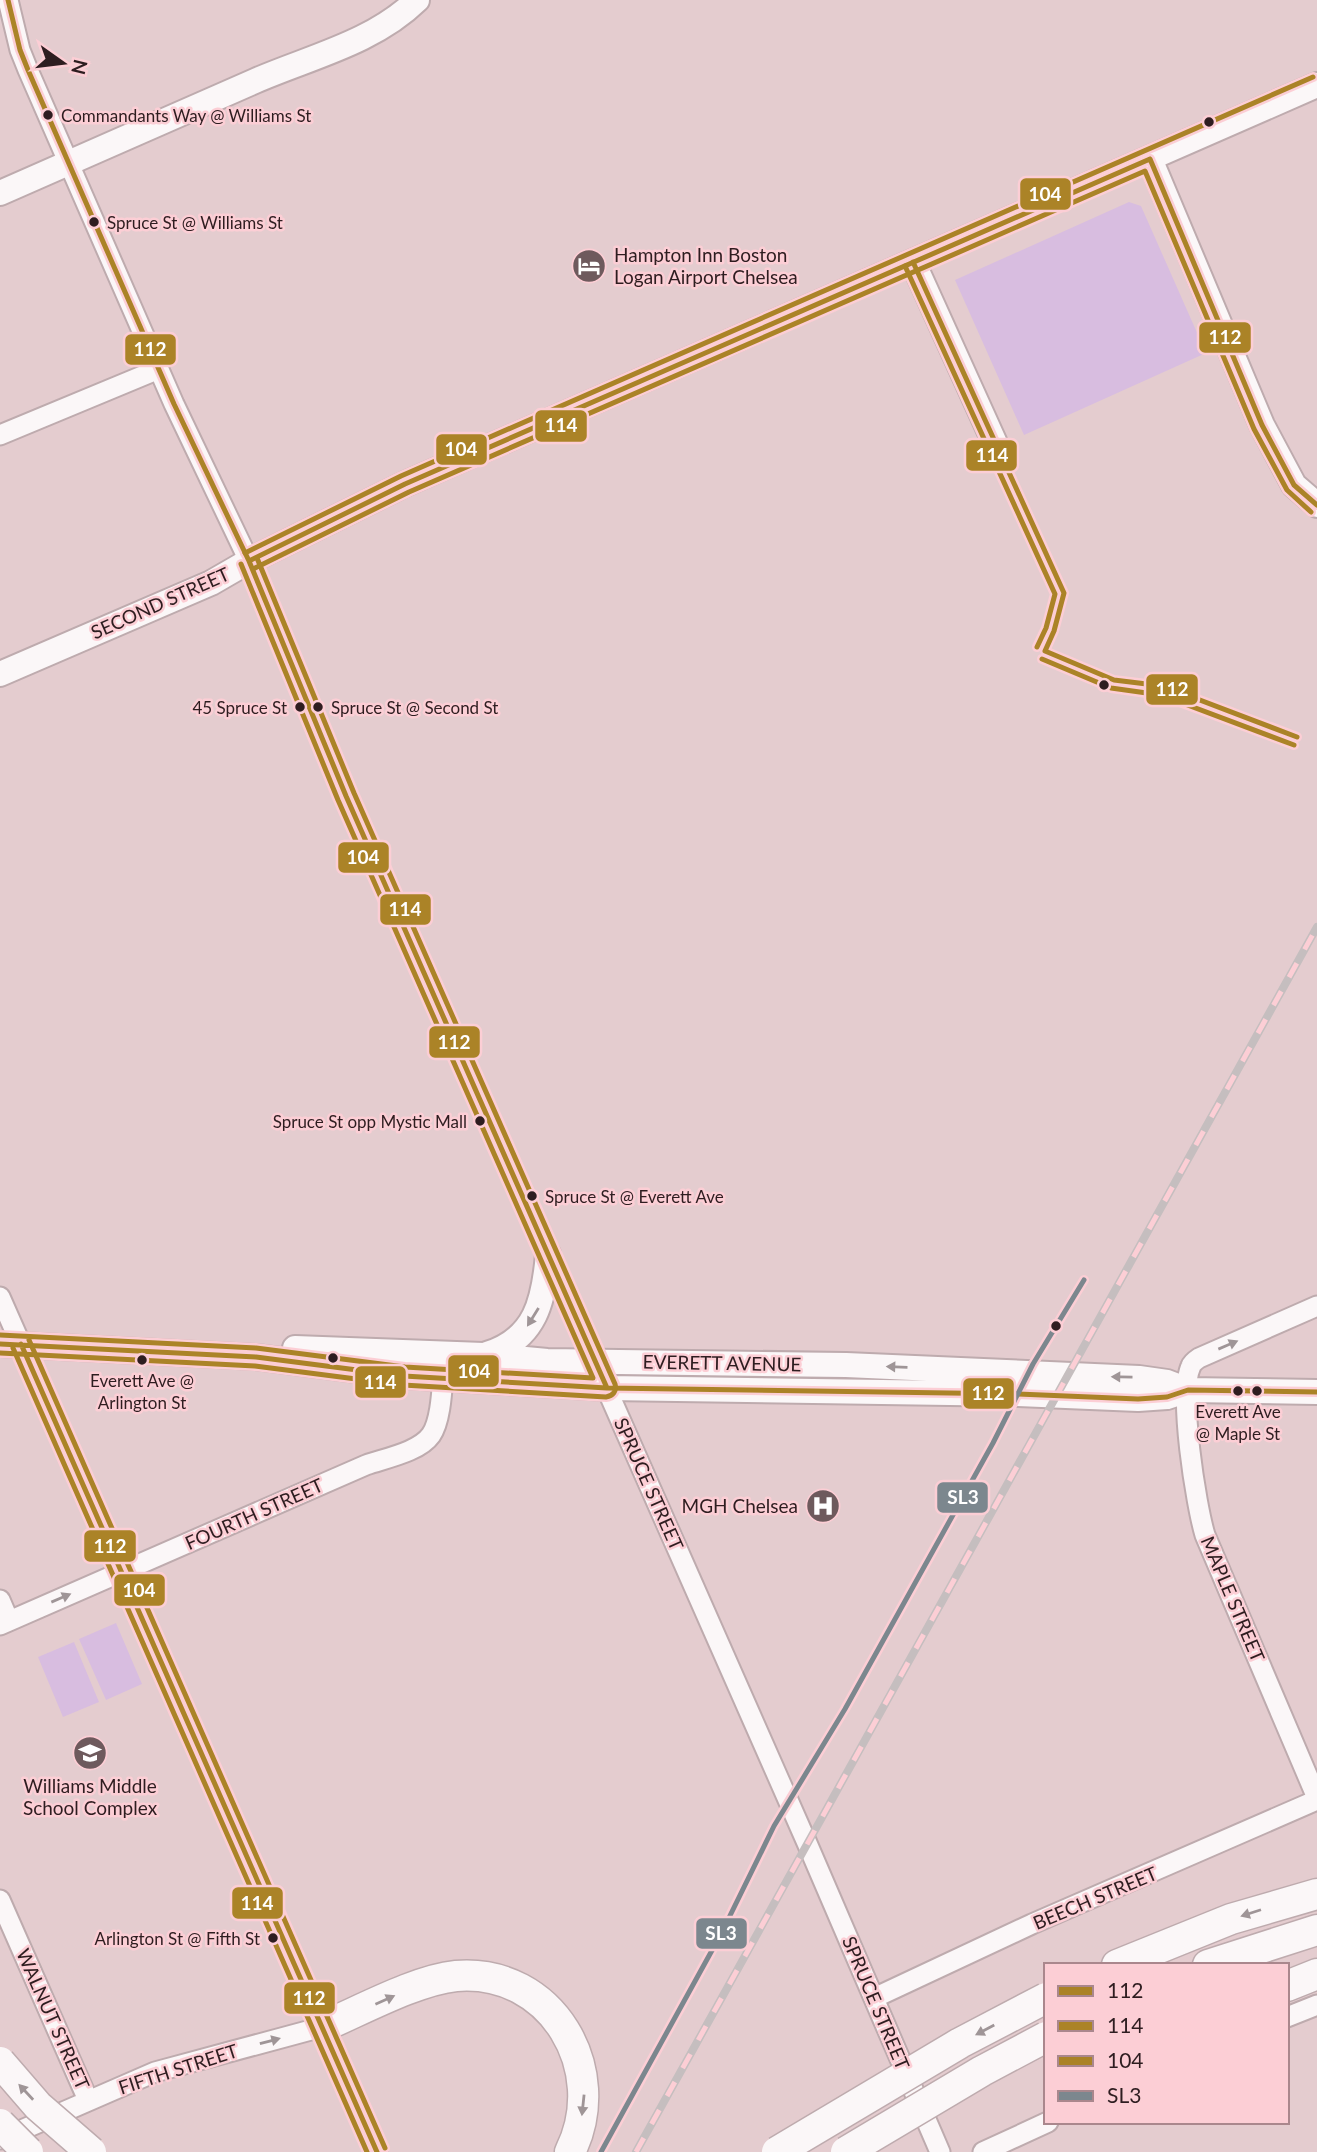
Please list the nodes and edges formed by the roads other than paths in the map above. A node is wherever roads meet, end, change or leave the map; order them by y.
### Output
1 (8, 0) edge
2 (416, 0) edge
3 (1317, 85) edge
4 (1150, 159) junction
5 (68, 163) junction
6 (0, 193) edge
7 (913, 262) junction
8 (159, 369) junction
9 (0, 435) edge
10 (1003, 461) dead end
11 (1317, 505) edge
12 (249, 561) junction
13 (0, 674) edge
14 (548, 1254) junction
15 (0, 1297) edge
16 (1317, 1306) edge
17 (11, 1344) edge
18 (445, 1354) junction
19 (483, 1355) junction
20 (256, 1357) junction
21 (595, 1360) junction
22 (443, 1379) junction
23 (607, 1388) junction
24 (1188, 1390) junction
25 (1317, 1392) edge
26 (122, 1572) junction
27 (0, 1600) edge
28 (5, 1623) edge
29 (1317, 1799) edge
30 (1317, 1894) edge
31 (0, 1900) edge
32 (1317, 1930) edge
33 (1122, 1963) edge
34 (1214, 1963) edge
35 (1317, 1973) edge
36 (1289, 1985) edge
37 (874, 1998) junction
38 (1044, 1999) edge
39 (1317, 2005) edge
40 (1289, 2016) edge
41 (322, 2027) junction
42 (1044, 2038) edge
43 (0, 2062) edge
44 (88, 2100) junction
45 (0, 2124) edge
46 (1044, 2124) edge
47 (0, 2140) edge
48 (28, 2152) edge
49 (91, 2152) edge
50 (377, 2152) edge
51 (570, 2152) edge
52 (777, 2152) edge
53 (846, 2152) edge
54 (940, 2152) edge
55 (983, 2152) edge

1 - 5 street, SPRUCE STREET
2 - 5 main road
3 - 4 main road, SECOND STREET
4 - 7 main road, SECOND STREET
4 - 11 main road
5 - 6 main road
5 - 8 street, SPRUCE STREET
7 - 10 main road
7 - 12 main road, SECOND STREET
8 - 9 street
8 - 12 street, SPRUCE STREET
12 - 13 main road, SECOND STREET
12 - 14 street, SPRUCE STREET
14 -> 19 main road
14 - 21 street, SPRUCE STREET
15 - 17 street
24 -> 16 street, MAPLE STREET
17 - 20 main road, EVERETT AVENUE
17 - 26 street
18 - 19 main road, EVERETT AVENUE
18 - 20 main road, EVERETT AVENUE
18 - 22 street, FOURTH STREET
19 - 21 main road, EVERETT AVENUE
20 - 22 main road, EVERETT AVENUE
21 - 23 street, SPRUCE STREET
24 -> 21 main road, EVERETT AVENUE
22 - 23 main road, EVERETT AVENUE
22 - 26 street, FOURTH STREET
23 - 24 main road, EVERETT AVENUE
23 - 37 street, SPRUCE STREET
24 - 25 main road, EVERETT AVENUE
24 - 29 street, MAPLE STREET
28 -> 26 street, FOURTH STREET
26 - 41 street
27 - 28 street
29 - 37 street, BEECH STREET
30 -> 33 highway
31 - 44 street, WALNUT STREET
32 - 34 highway
35 - 36 highway
37 - 54 street, SPRUCE STREET
38 -> 52 highway, bridge
39 - 40 street
44 -> 41 street, FIFTH STREET
41 - 50 street
41 -> 51 highway
42 - 53 highway, bridge
49 -> 43 highway, bridge
44 - 47 street, FIFTH STREET
45 - 48 highway, bridge
46 - 55 street

